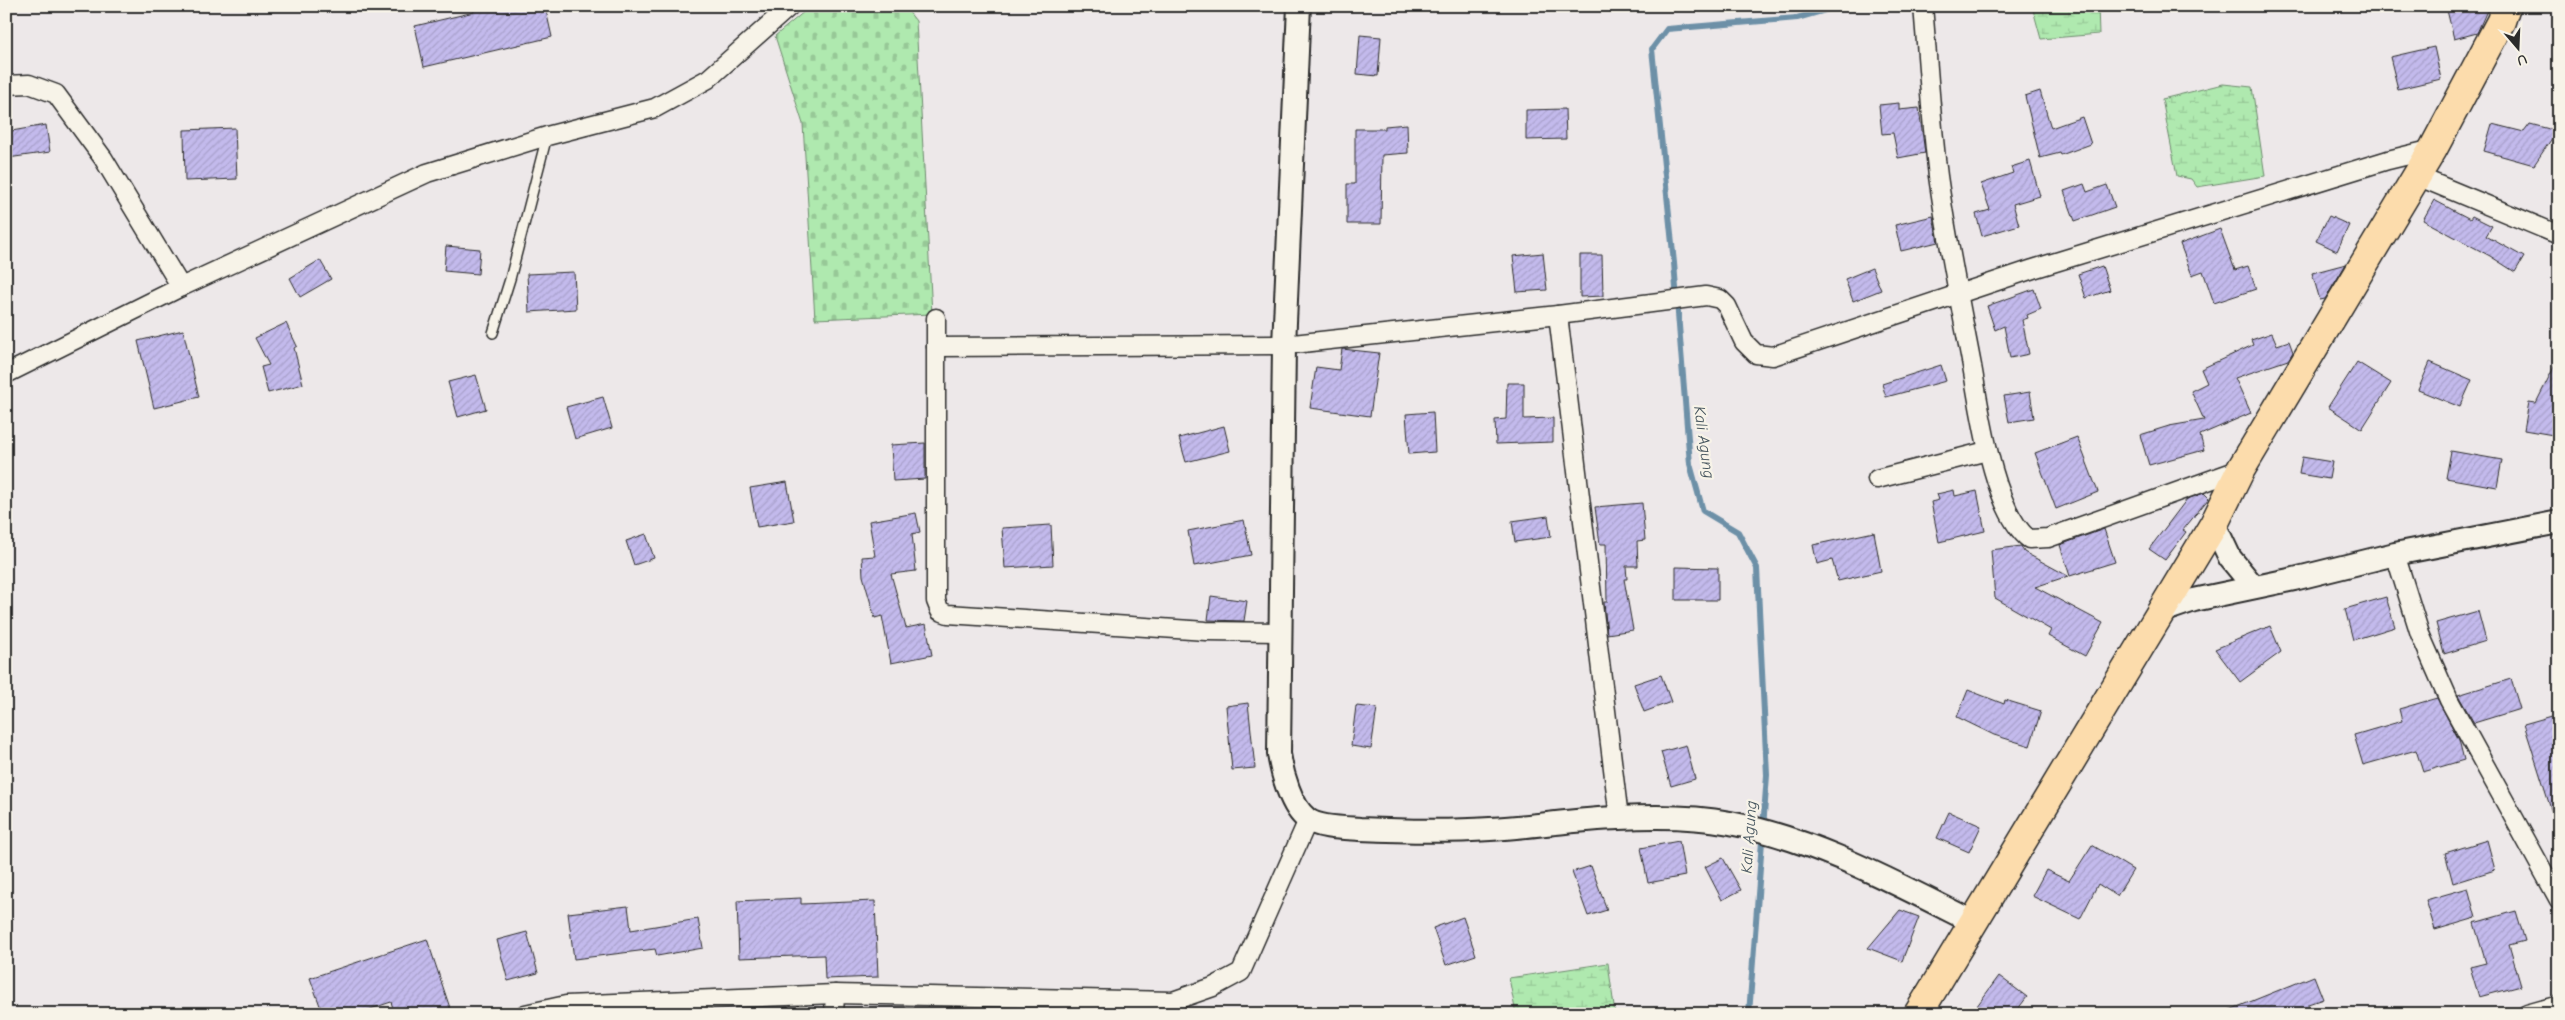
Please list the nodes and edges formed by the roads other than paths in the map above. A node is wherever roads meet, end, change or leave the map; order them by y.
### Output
1 (790, 6) edge
2 (1299, 6) edge
3 (1923, 6) edge
4 (2506, 6) edge
5 (6, 85) edge
6 (547, 136) junction
7 (2433, 149) junction
8 (2417, 176) junction
9 (2559, 235) edge
10 (181, 287) junction
11 (1958, 296) junction
12 (1558, 315) junction
13 (936, 318) dead end
14 (493, 333) dead end
15 (1284, 345) junction
16 (936, 347) junction
17 (6, 374) edge
18 (1987, 451) junction
19 (2241, 469) junction
20 (1877, 479) dead end
21 (2559, 522) edge
22 (2214, 524) junction
23 (2395, 554) junction
24 (2253, 586) junction
25 (2162, 611) junction
26 (1280, 632) junction
27 (1619, 818) junction
28 (1308, 820) junction
29 (2559, 900) edge
30 (1973, 922) junction
31 (835, 994) junction
32 (2559, 1005) edge
33 (525, 1014) edge
34 (834, 1014) edge
35 (1918, 1014) edge
36 (2527, 1014) edge

1 - 6 street
2 - 15 street
3 - 11 street
4 - 7 main road
5 - 10 street
6 - 10 street
6 - 14 lane
7 - 8 main road
7 - 11 street
8 - 9 street
8 - 19 main road
10 - 17 street
11 - 12 street
11 - 18 street
12 - 15 street
12 - 27 street
13 - 16 street
15 - 16 street
15 - 26 street
16 - 26 street
18 - 19 street
18 - 20 street
19 - 22 main road
21 - 23 street
22 - 24 street
22 - 25 main road
23 - 24 street
23 - 29 street
24 - 25 street
25 - 30 main road
26 - 28 street
27 - 28 street
27 - 30 street
28 - 31 street
30 - 35 main road
31 - 33 street
31 - 34 street
32 - 36 street

